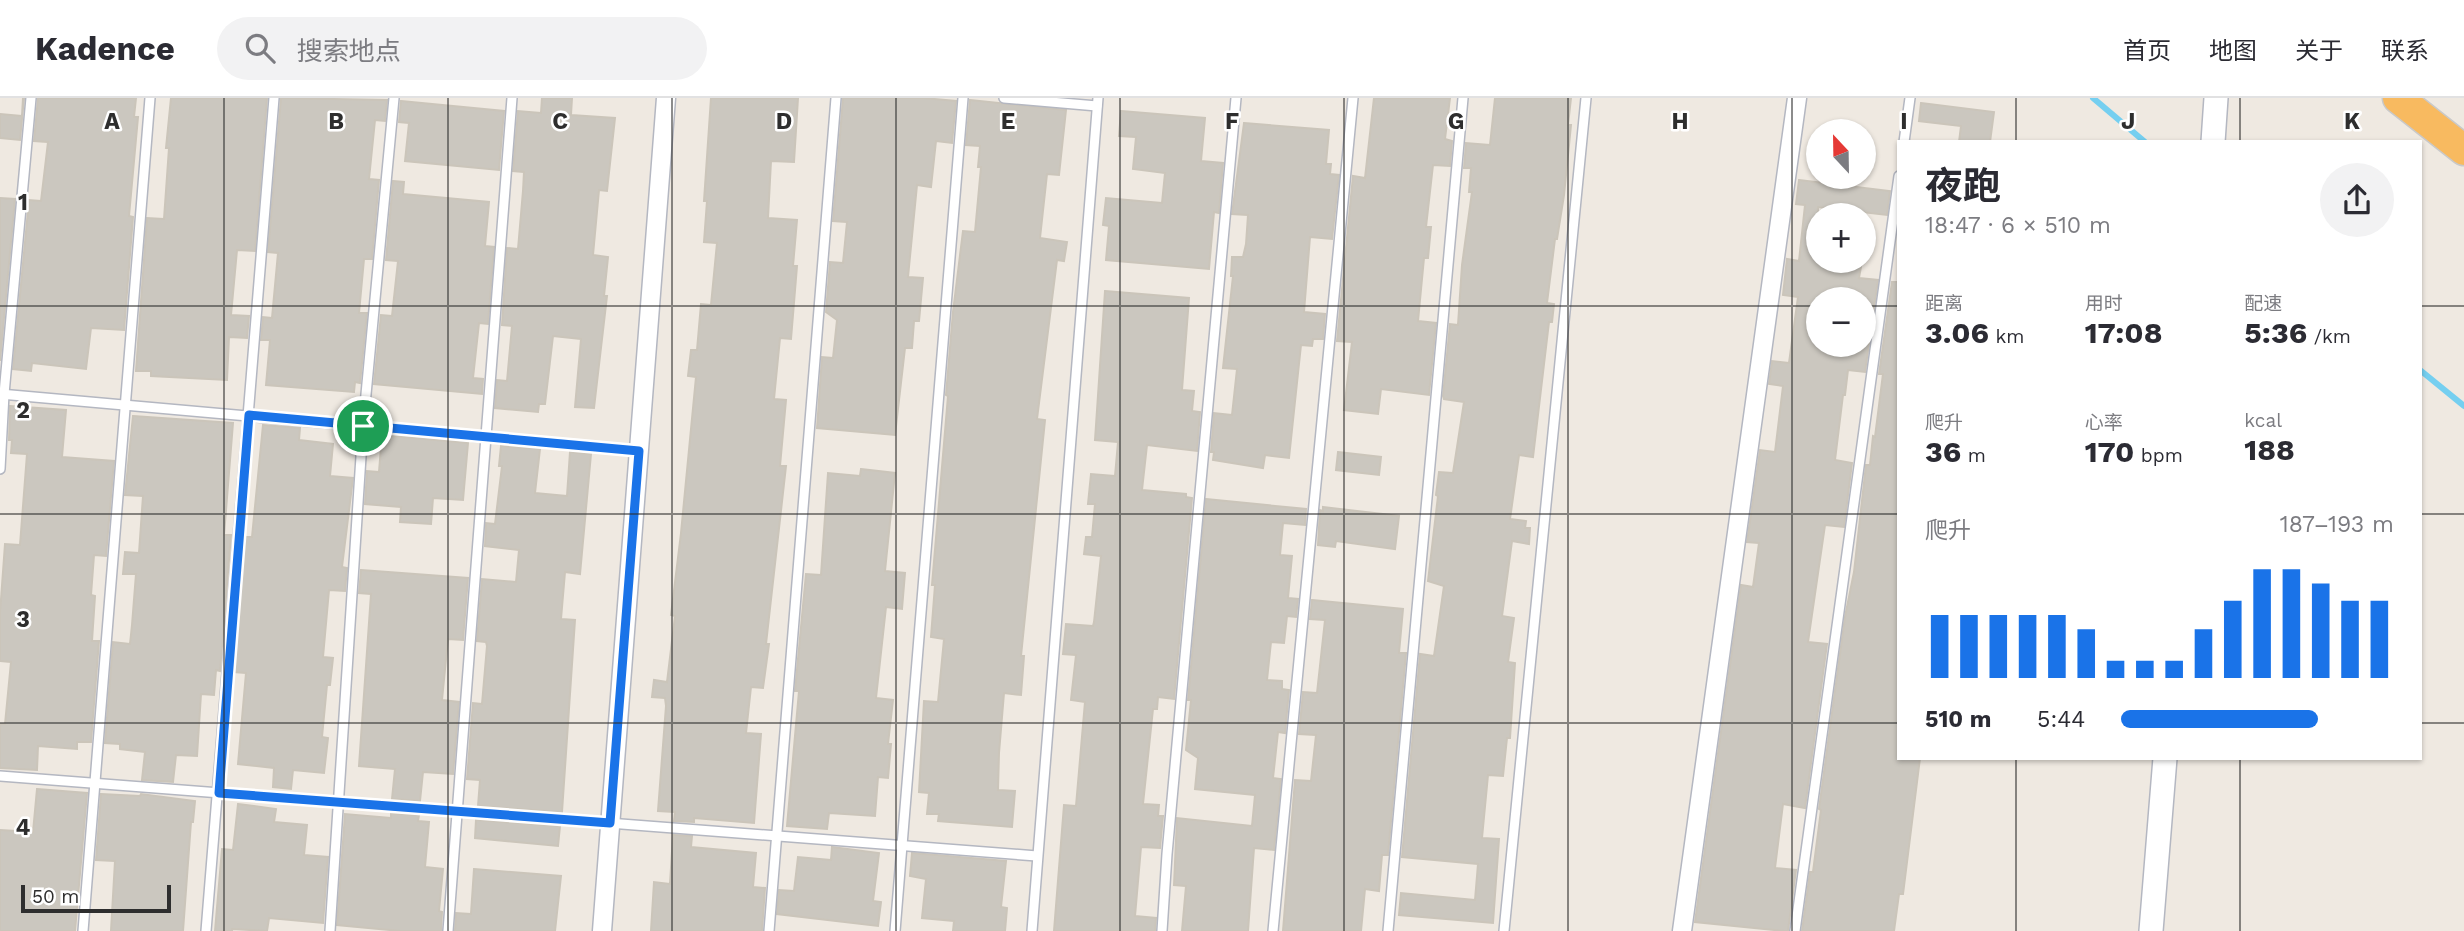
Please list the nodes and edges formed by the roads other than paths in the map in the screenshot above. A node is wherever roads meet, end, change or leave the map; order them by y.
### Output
1 (31, 98) edge
2 (150, 98) edge
3 (274, 98) edge
4 (394, 98) edge
5 (512, 98) edge
6 (666, 98) edge
7 (836, 98) edge
8 (963, 98) edge
9 (1004, 98) edge
10 (1236, 98) edge
11 (1353, 98) edge
12 (1463, 98) edge
13 (1586, 98) edge
14 (1797, 98) edge
15 (1910, 98) edge
16 (2217, 98) edge
17 (2398, 98) edge
18 (1097, 102) edge
19 (1903, 140) edge
20 (2213, 140) edge
21 (2464, 150) edge
22 (1897, 191) edge
23 (2, 394) edge
24 (126, 405) junction
25 (249, 415) junction
26 (363, 426) junction
27 (486, 437) junction
28 (639, 451) junction
29 (0, 469) edge
30 (2165, 760) edge
31 (0, 776) edge
32 (96, 784) junction
33 (219, 793) junction
34 (340, 802) junction
35 (457, 811) junction
36 (610, 823) junction
37 (777, 836) junction
38 (901, 845) junction
39 (1037, 856) junction
40 (83, 931) edge
41 (206, 931) edge
42 (330, 931) edge
43 (448, 931) edge
44 (602, 931) edge
45 (769, 931) edge
46 (895, 931) edge
47 (1032, 931) edge
48 (1163, 931) edge
49 (1273, 931) edge
50 (1388, 931) edge
51 (1504, 931) edge
52 (1682, 931) edge
53 (1795, 931) edge
54 (2151, 931) edge

1 - 23 lane
2 - 24 lane
3 - 25 lane
4 - 26 lane
5 - 27 lane
6 - 28 street
7 - 37 lane
8 - 38 lane
9 - 18 lane
10 - 48 lane
11 - 49 lane
12 - 50 lane
13 - 51 lane
14 - 52 street
15 - 19 lane
16 - 20 street
17 - 21 highway
18 - 39 lane
22 - 53 lane
23 - 24 lane
23 - 29 lane
24 - 25 lane
24 - 32 lane
25 - 26 lane
25 - 33 lane
26 - 27 lane
26 - 34 lane
27 - 28 lane
27 - 35 lane
28 - 36 street
30 - 54 street
31 - 32 lane
32 - 33 lane
32 - 40 lane
33 - 34 lane
33 - 41 lane
34 - 35 lane
34 - 42 lane
35 - 36 lane
35 - 43 lane
36 - 37 lane
36 - 44 street
37 - 38 lane
37 - 45 lane
38 - 39 lane
38 - 46 lane
39 - 47 lane

